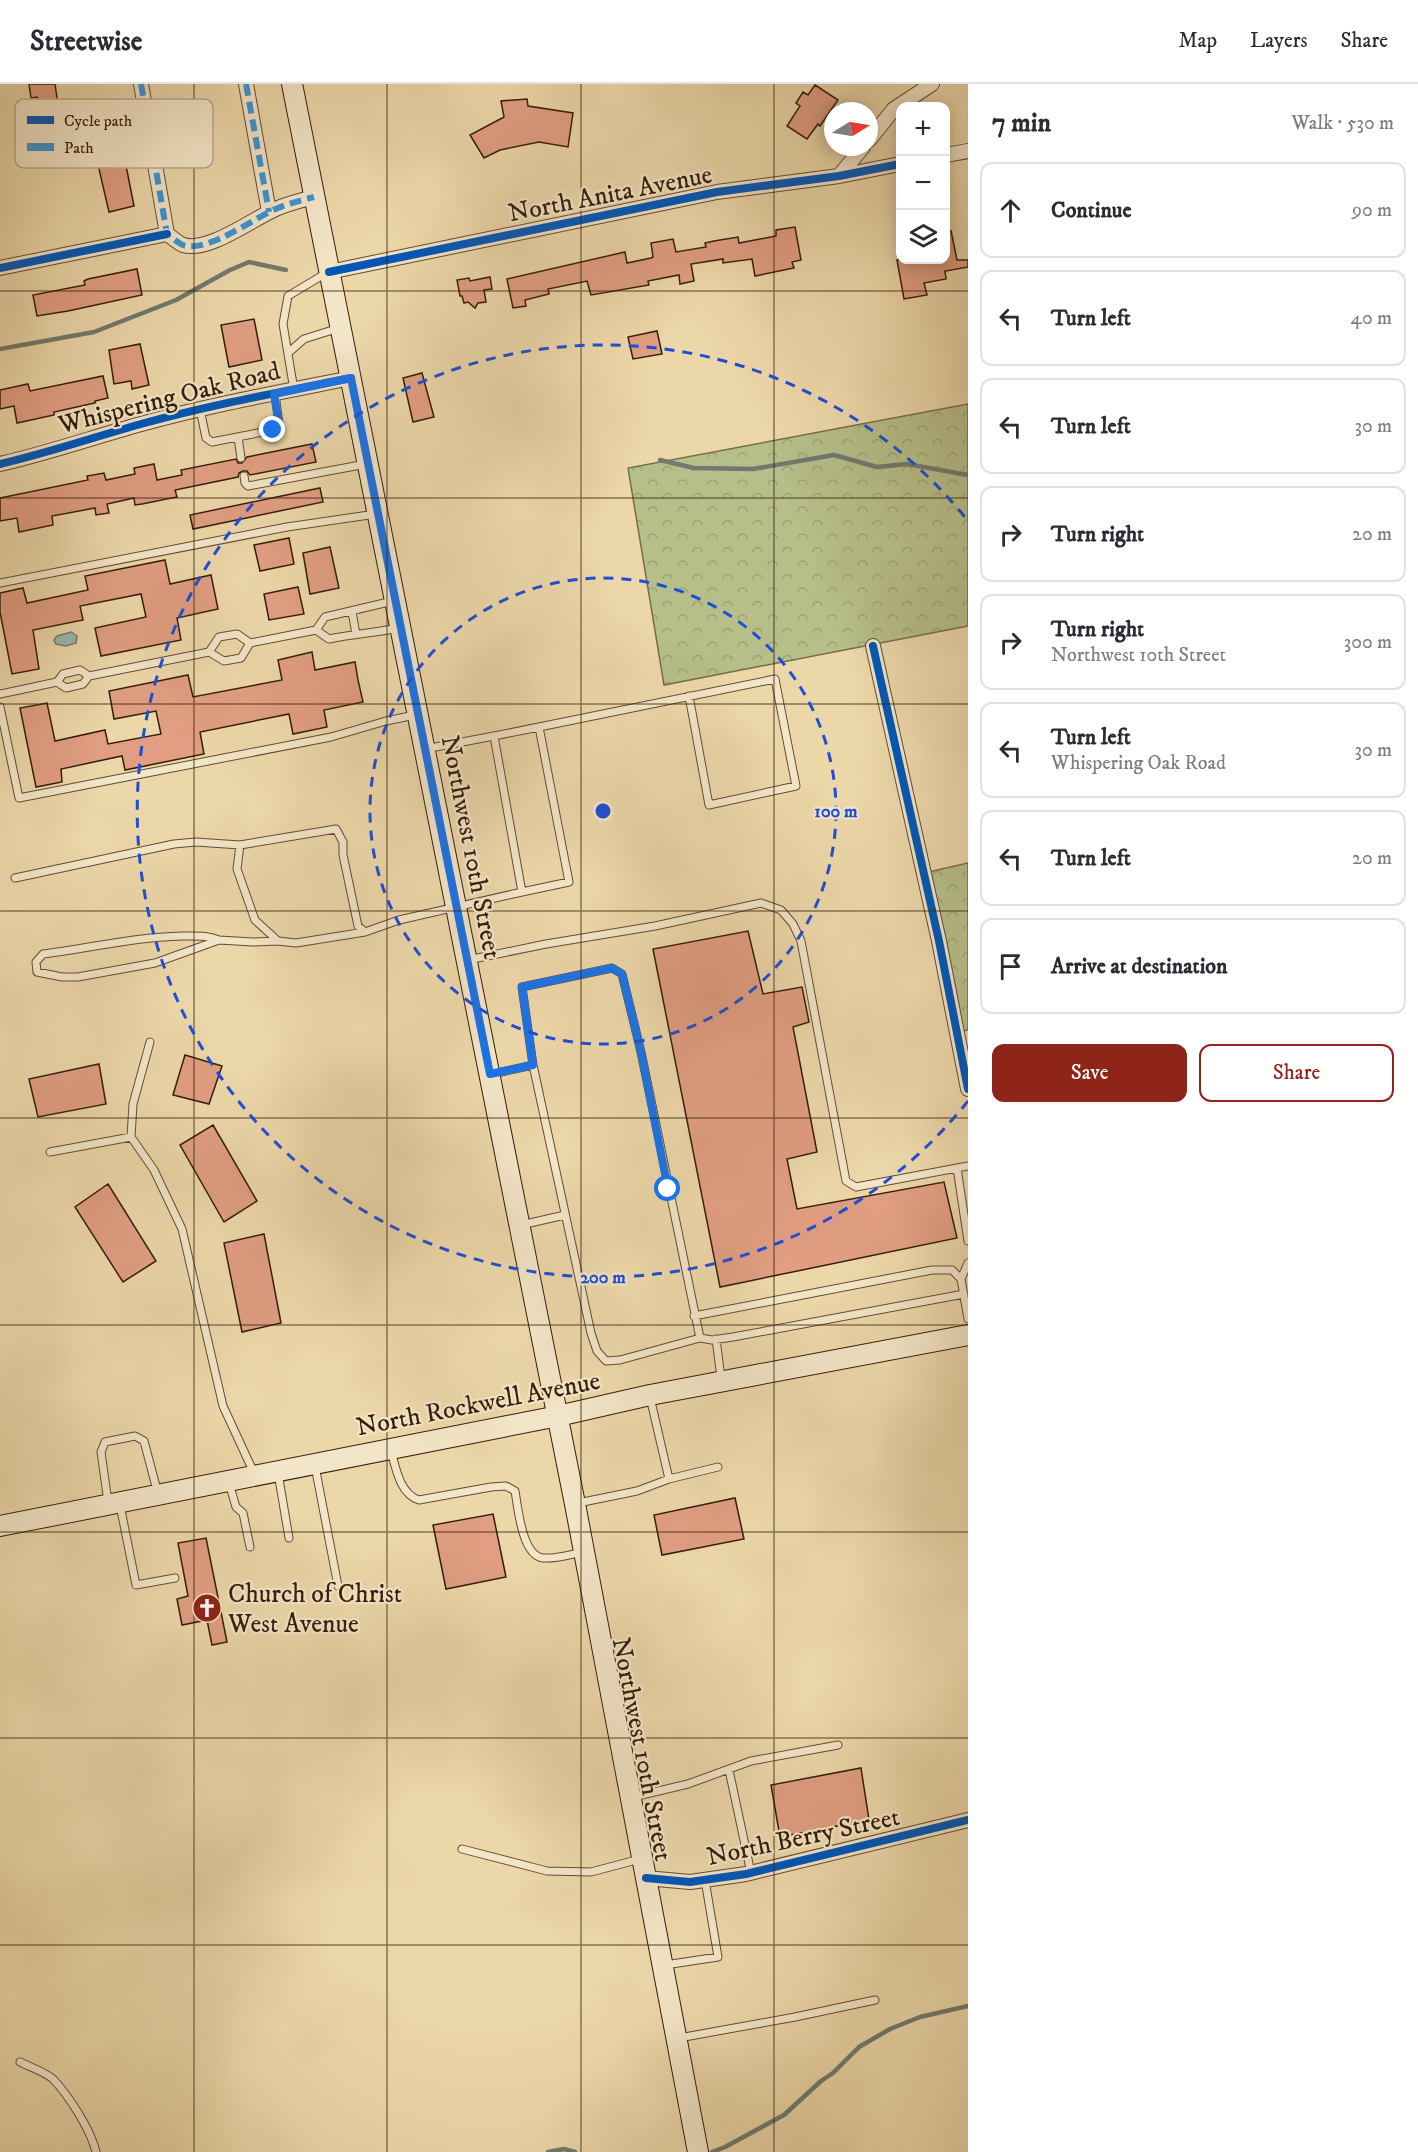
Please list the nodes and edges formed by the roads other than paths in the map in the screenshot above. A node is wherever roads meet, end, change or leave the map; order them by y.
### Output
1 (141, 84) edge
2 (246, 84) edge
3 (292, 84) edge
4 (932, 84) edge
5 (144, 99) edge
6 (878, 129) edge
7 (968, 151) edge
8 (950, 154) edge
9 (856, 156) edge
10 (896, 165) edge
11 (156, 168) edge
12 (839, 176) junction
13 (314, 196) junction
14 (269, 212) junction
15 (167, 234) junction
16 (0, 268) edge
17 (328, 272) junction
18 (340, 327) junction
19 (288, 353) junction
20 (351, 378) junction
21 (294, 390) junction
22 (274, 394) junction
23 (200, 409) junction
24 (238, 437) junction
25 (242, 458) dead end
26 (0, 464) edge
27 (368, 464) junction
28 (244, 476) dead end
29 (378, 513) junction
30 (0, 583) edge
31 (395, 600) junction
32 (352, 612) junction
33 (401, 628) junction
34 (316, 630) junction
35 (356, 634) junction
36 (250, 643) junction
37 (873, 646) dead end
38 (209, 652) junction
39 (89, 676) junction
40 (57, 682) junction
41 (0, 694) edge
42 (689, 696) junction
43 (0, 707) edge
44 (418, 714) junction
45 (539, 727) junction
46 (494, 736) junction
47 (425, 749) junction
48 (240, 845) junction
49 (15, 878) dead end
50 (522, 892) junction
51 (456, 906) junction
52 (365, 932) junction
53 (219, 940) junction
54 (278, 940) junction
55 (468, 960) junction
56 (150, 1042) dead end
57 (533, 1065) junction
58 (490, 1074) junction
59 (968, 1089) edge
60 (131, 1137) junction
61 (50, 1152) dead end
62 (968, 1166) edge
63 (957, 1168) junction
64 (565, 1215) junction
65 (520, 1225) junction
66 (968, 1241) edge
67 (968, 1263) edge
68 (962, 1279) junction
69 (964, 1293) junction
70 (694, 1316) junction
71 (968, 1319) edge
72 (968, 1335) edge
73 (700, 1338) junction
74 (716, 1339) junction
75 (721, 1382) junction
76 (650, 1395) junction
77 (558, 1416) junction
78 (390, 1449) junction
79 (315, 1463) junction
80 (718, 1467) dead end
81 (277, 1471) junction
82 (255, 1475) junction
83 (669, 1479) junction
84 (228, 1480) junction
85 (158, 1494) junction
86 (114, 1503) junction
87 (575, 1504) junction
88 (0, 1526) edge
89 (289, 1538) dead end
90 (250, 1547) dead end
91 (584, 1552) junction
92 (175, 1578) dead end
93 (338, 1586) dead end
94 (838, 1745) dead end
95 (729, 1770) junction
96 (631, 1797) junction
97 (968, 1820) edge
98 (462, 1849) dead end
99 (644, 1868) junction
100 (751, 1873) junction
101 (705, 1880) junction
102 (663, 1965) junction
103 (875, 2000) dead end
104 (676, 2038) junction
105 (20, 2062) dead end
106 (96, 2152) edge
107 (698, 2152) edge

1 - 5 street
2 - 14 street
3 - 13 main road, Northwest 10th Street
4 - 6 street
7 - 8 street
9 - 12 street
10 - 12 street, North Anita Avenue
11 - 15 street
12 - 17 street, North Anita Avenue
13 - 14 street
13 - 17 main road, Northwest 10th Street
14 - 15 street
15 - 16 street
17 - 18 main road, Northwest 10th Street
17 - 19 lane
18 - 19 lane
18 - 20 main road, Northwest 10th Street
19 - 21 lane
20 - 21 street, Whispering Oak Road
20 - 27 main road, Northwest 10th Street
21 - 22 street, Whispering Oak Road
22 - 23 street, Whispering Oak Road
22 - 24 lane
23 - 24 lane
23 - 26 street, Whispering Oak Road
24 - 25 lane
27 - 28 lane
27 - 29 main road, Northwest 10th Street
29 - 30 lane
29 - 31 main road, Northwest 10th Street
31 - 32 lane
31 - 33 main road, Northwest 10th Street
32 - 34 lane
32 - 35 lane
33 - 35 lane
33 - 44 main road, Northwest 10th Street
34 - 35 lane
34 - 36 lane
36 - 38 lane
36 - 38 lane
37 - 59 street
38 - 39 lane
39 - 40 lane
39 - 40 lane
40 - 41 lane
42 - 42 lane
42 - 45 lane
43 - 44 lane
44 - 47 main road, Northwest 10th Street
45 - 46 lane
45 - 50 lane
46 - 47 lane
46 - 50 lane
47 - 51 main road, Northwest 10th Street
48 - 49 lane
48 - 52 lane
48 - 54 lane
50 - 51 lane
51 - 52 lane
51 - 55 main road, Northwest 10th Street
52 - 54 lane
53 - 53 lane
53 - 54 lane
55 - 58 main road, Northwest 10th Street
55 - 63 lane
56 - 60 lane
57 - 58 lane
57 - 64 lane
57 - 70 lane
58 - 65 main road, Northwest 10th Street
60 - 61 lane
60 - 82 lane
62 - 63 lane
63 - 66 lane
64 - 65 lane
64 - 73 lane
65 - 77 main road, Northwest 10th Street
67 - 68 lane
68 - 69 lane
68 - 70 lane
69 - 71 lane
69 - 74 lane
70 - 73 lane
72 - 75 main road, North Rockwell Avenue
73 - 74 lane
74 - 75 lane
75 - 76 main road, North Rockwell Avenue
76 - 77 main road, North Rockwell Avenue
76 - 83 lane
77 - 78 main road, North Rockwell Avenue
77 - 87 main road, Northwest 10th Street
78 - 79 main road, North Rockwell Avenue
78 - 91 lane
79 - 81 main road, North Rockwell Avenue
79 - 93 lane
80 - 83 lane
81 - 82 main road, North Rockwell Avenue
81 - 89 lane
82 - 84 main road, North Rockwell Avenue
83 - 87 lane
84 - 85 main road, North Rockwell Avenue
84 - 90 lane
85 - 86 main road, North Rockwell Avenue
85 - 86 lane
86 - 88 main road, North Rockwell Avenue
86 - 92 lane
87 - 91 main road, Northwest 10th Street
91 - 96 main road, Northwest 10th Street
94 - 95 lane
95 - 96 lane
95 - 100 lane
96 - 99 main road, Northwest 10th Street
97 - 100 street, North Berry Street
98 - 99 lane
99 - 101 street, North Berry Street
99 - 102 main road, Northwest 10th Street
100 - 101 street, North Berry Street
101 - 102 lane
102 - 104 main road, Northwest 10th Street
103 - 104 lane
104 - 107 main road, Northwest 10th Street
105 - 106 lane

